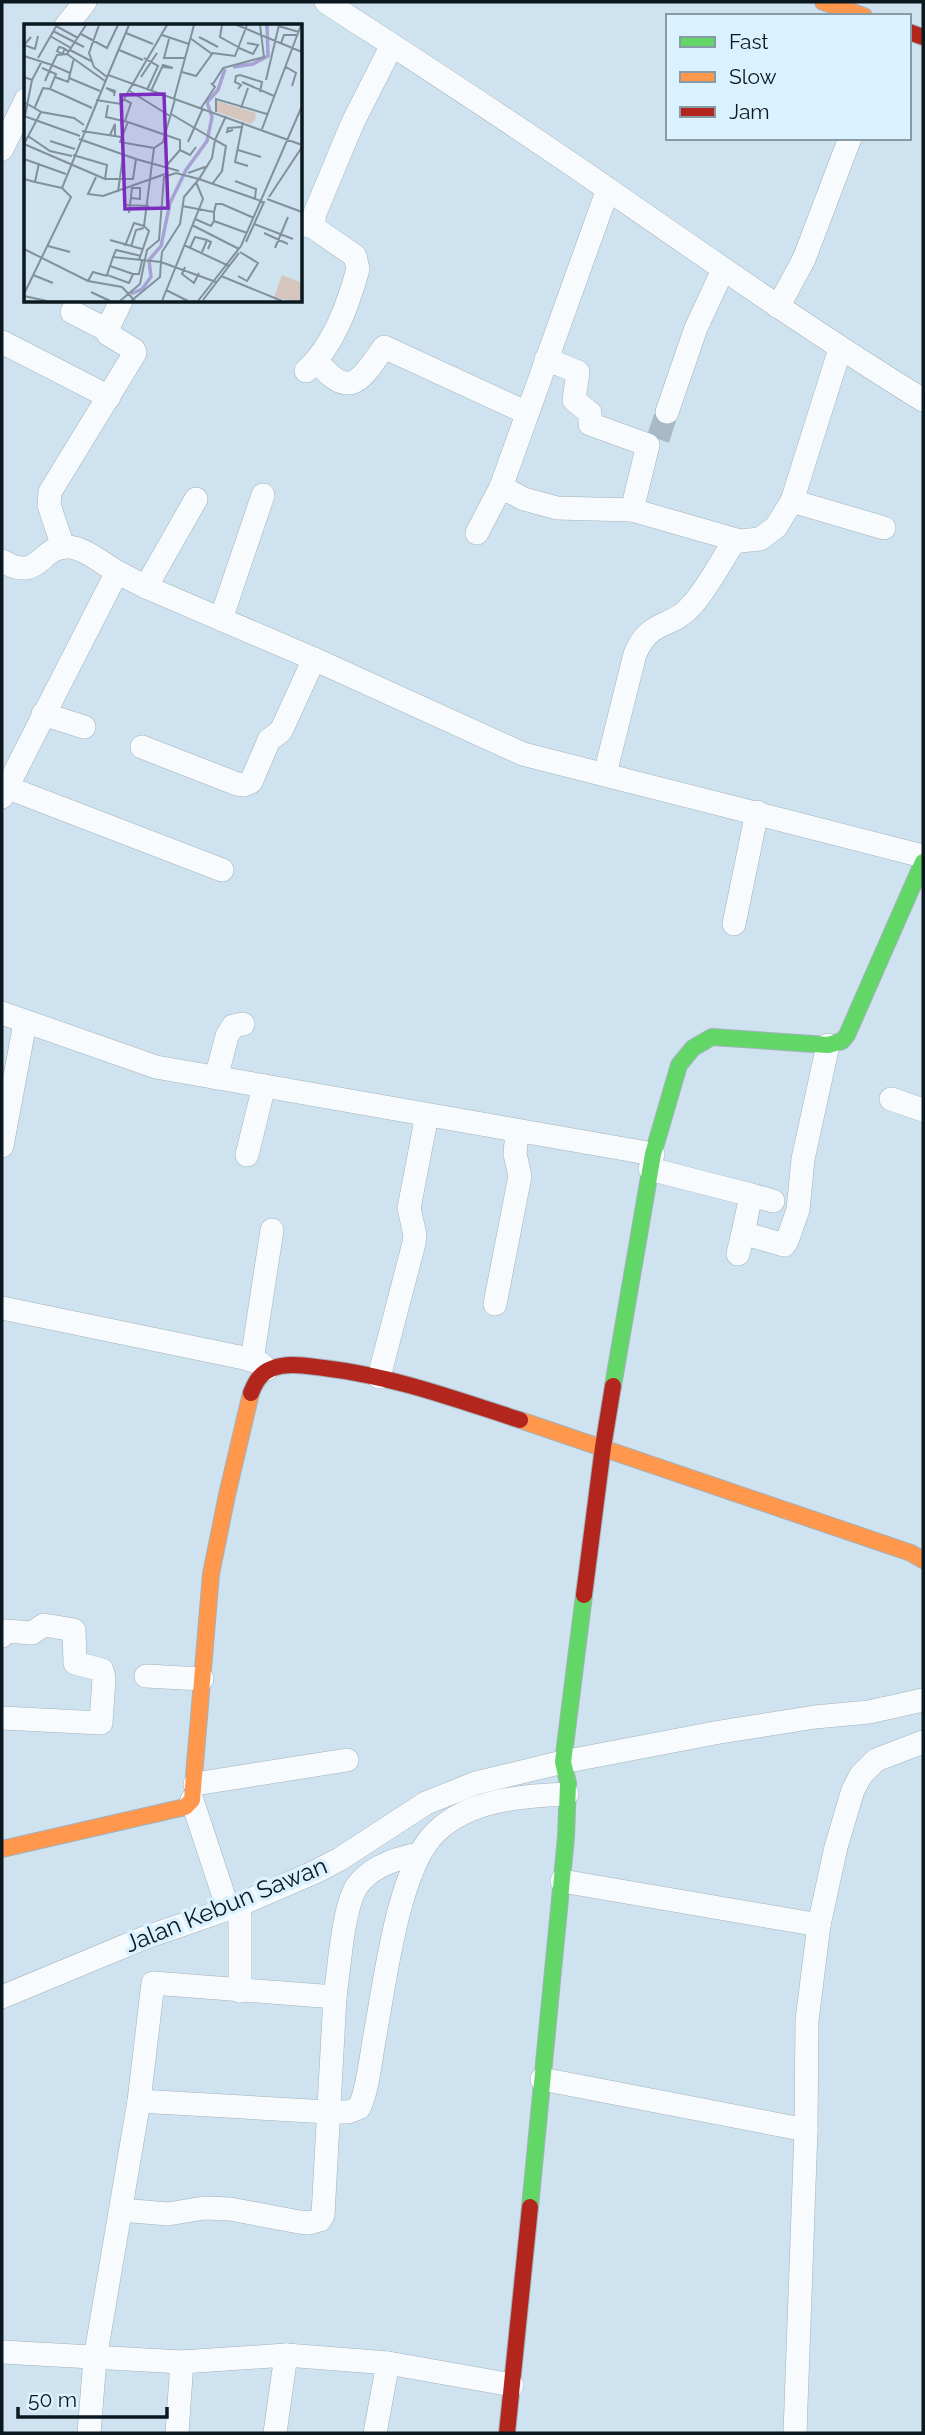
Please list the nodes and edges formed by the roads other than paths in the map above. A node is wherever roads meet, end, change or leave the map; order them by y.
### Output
1 (85, 2) edge
2 (326, 2) edge
3 (824, 2) edge
4 (858, 14) edge
5 (68, 24) edge
6 (392, 45) junction
7 (24, 104) edge
8 (849, 140) edge
9 (2, 149) edge
10 (608, 189) junction
11 (307, 225) edge
12 (723, 270) junction
13 (120, 303) edge
14 (778, 307) junction
15 (72, 312) dead end
16 (107, 330) junction
17 (2, 342) edge
18 (840, 349) junction
19 (546, 359) junction
20 (109, 397) junction
21 (923, 400) edge
22 (667, 412) tunnel mouth
23 (527, 413) junction
24 (501, 487) junction
25 (263, 495) dead end
26 (195, 499) dead end
27 (792, 501) junction
28 (632, 510) junction
29 (884, 528) dead end
30 (477, 533) dead end
31 (735, 540) junction
32 (64, 547) junction
33 (2, 561) edge
34 (117, 572) junction
35 (146, 587) junction
36 (221, 619) junction
37 (314, 659) junction
38 (43, 714) junction
39 (84, 727) dead end
40 (142, 747) dead end
41 (605, 774) junction
42 (4, 792) edge
43 (757, 812) junction
44 (923, 856) edge
45 (923, 862) edge
46 (222, 870) dead end
47 (734, 924) dead end
48 (2, 1013) edge
49 (26, 1023) junction
50 (243, 1024) dead end
51 (828, 1045) junction
52 (216, 1078) junction
53 (264, 1087) junction
54 (891, 1100) dead end
55 (923, 1110) edge
56 (426, 1115) junction
57 (517, 1130) junction
58 (2, 1146) edge
59 (247, 1155) dead end
60 (651, 1162) junction
61 (751, 1195) junction
62 (773, 1201) dead end
63 (272, 1230) dead end
64 (495, 1304) dead end
65 (2, 1307) edge
66 (259, 1365) junction
67 (379, 1377) junction
68 (603, 1447) junction
69 (919, 1550) edge
70 (2, 1636) edge
71 (146, 1675) dead end
72 (202, 1679) junction
73 (923, 1700) edge
74 (2, 1718) edge
75 (923, 1742) edge
76 (347, 1760) dead end
77 (565, 1765) junction
78 (194, 1792) junction
79 (567, 1792) junction
80 (2, 1849) edge
81 (419, 1854) junction
82 (562, 1881) junction
83 (235, 1917) junction
84 (819, 1925) junction
85 (240, 1991) junction
86 (2, 1997) edge
87 (335, 1997) junction
88 (542, 2079) junction
89 (139, 2101) junction
90 (328, 2112) junction
91 (806, 2130) junction
92 (121, 2210) junction
93 (97, 2350) junction
94 (2, 2352) edge
95 (286, 2355) junction
96 (182, 2362) junction
97 (388, 2363) junction
98 (512, 2385) junction
99 (89, 2433) edge
100 (177, 2433) edge
101 (275, 2433) edge
102 (375, 2433) edge
103 (508, 2433) edge
104 (795, 2433) edge

1 - 5 street
2 - 6 street
3 - 4 street
6 - 10 street
6 - 11 street
7 - 9 street
8 - 14 street
10 - 12 street
10 - 19 street
11 - 23 street
12 - 14 street
12 - 22 street
13 - 16 street
14 - 18 street
15 - 16 street
16 - 20 street
17 - 20 street
18 - 21 street
18 - 27 street
19 - 23 street
19 - 28 street
20 - 32 street
23 - 24 street
24 - 28 street
24 - 30 street
25 - 36 street
26 - 35 street
27 - 29 street
27 - 31 street
28 - 31 street
31 - 41 street
32 - 33 street
32 - 34 street
34 - 35 street
34 - 38 street
35 - 36 street
36 - 37 street
37 - 40 street
37 - 41 street
38 - 39 street
38 - 42 street
41 - 43 street
42 - 46 street
43 - 44 street
43 - 47 street
45 - 51 street
48 - 49 street
49 - 52 street
49 - 58 street
50 - 52 street
51 - 60 street
51 - 61 street
52 - 53 street
53 - 56 street
53 - 59 street
54 - 55 street
56 - 57 street
56 - 67 street
57 - 60 street
57 - 64 street
60 - 61 street
60 - 68 street
61 - 62 street
63 - 66 street
65 - 66 street
66 - 67 street
66 - 72 street
67 - 68 street
68 - 69 street
68 - 77 street
70 - 74 street
71 - 72 street
72 - 78 street
73 - 77 street, Jalan Kebun Sawan
75 - 84 street
76 - 78 street
77 - 79 street
77 - 83 street, Jalan Kebun Sawan
78 - 80 street
78 - 83 street
79 - 81 street
79 - 82 street
81 - 87 street
81 - 90 street
82 - 84 street
82 - 88 street
83 - 85 street
83 - 86 street, Jalan Kebun Sawan
84 - 91 street
85 - 87 street
85 - 89 street
87 - 90 street
88 - 91 street
88 - 98 street
89 - 90 street
89 - 92 street
90 - 92 street
91 - 104 street
92 - 93 street
93 - 94 street
93 - 96 street
93 - 99 street
95 - 96 street
95 - 97 street
95 - 101 street
96 - 100 street
97 - 98 street
97 - 102 street
98 - 103 street

